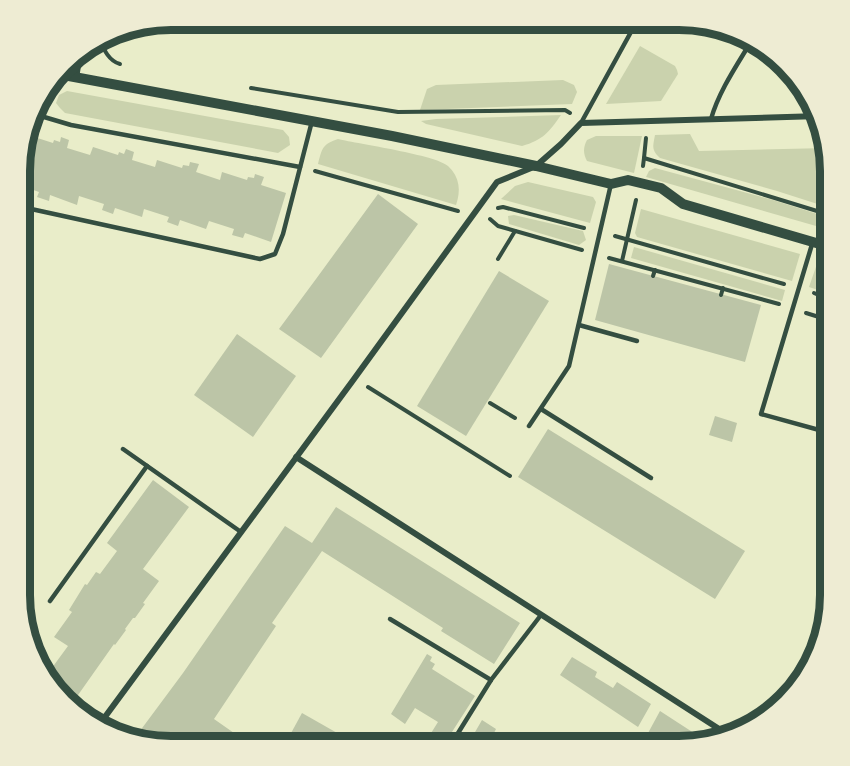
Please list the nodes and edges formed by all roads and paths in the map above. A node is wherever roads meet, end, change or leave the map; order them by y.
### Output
1 (633, 30) edge
2 (103, 48) edge
3 (747, 48) edge
4 (78, 65) edge
5 (125, 65) dead end
6 (67, 76) edge
7 (76, 77) junction
8 (242, 87) dead end
9 (809, 116) edge
10 (41, 118) edge
11 (711, 119) junction
12 (312, 122) junction
13 (580, 123) junction
14 (536, 166) junction
15 (300, 167) junction
16 (610, 184) junction
17 (30, 209) edge
18 (478, 209) junction
19 (515, 231) junction
20 (600, 232) junction
21 (813, 242) junction
22 (820, 244) edge
23 (595, 254) junction
24 (498, 259) dead end
25 (655, 270) junction
26 (653, 276) dead end
27 (723, 288) junction
28 (799, 288) junction
29 (721, 294) dead end
30 (820, 296) edge
31 (792, 308) junction
32 (820, 317) edge
33 (579, 325) junction
34 (637, 341) dead end
35 (354, 379) junction
36 (490, 403) dead end
37 (541, 409) junction
38 (529, 426) joint
39 (820, 430) edge
40 (123, 449) dead end
41 (296, 457) junction
42 (147, 466) junction
43 (510, 476) dead end
44 (651, 478) dead end
45 (241, 532) junction
46 (50, 601) dead end
47 (541, 615) junction
48 (390, 620) dead end
49 (491, 680) junction
50 (104, 718) edge
51 (720, 729) edge
52 (456, 736) edge

1 - 13 lane
2 - 5 path
3 - 11 lane
4 - 7 lane
6 - 7 street
7 - 12 street
8 - 13 path
9 - 11 street
10 - 15 lane
11 - 13 street
12 - 14 street
12 - 15 lane
13 - 14 street
14 - 16 street
14 - 18 street
15 - 17 lane
15 - 18 path
16 - 20 lane
16 - 21 street
18 - 19 path
18 - 20 path
18 - 35 street
19 - 23 path
19 - 24 path
20 - 23 lane
20 - 28 path
21 - 22 street
21 - 28 lane
23 - 25 path
23 - 33 lane
25 - 26 path
25 - 27 path
27 - 29 path
27 - 31 path
28 - 30 path
28 - 31 lane
31 - 32 path
31 - 39 lane
33 - 34 lane
33 - 37 lane
35 - 41 street
35 - 43 path
36 - 38 path
37 - 38 lane
37 - 44 lane
40 - 42 lane
41 - 45 street
41 - 47 street
42 - 45 lane
42 - 46 lane
45 - 50 street
47 - 49 lane
47 - 51 street
48 - 49 lane
49 - 52 lane

